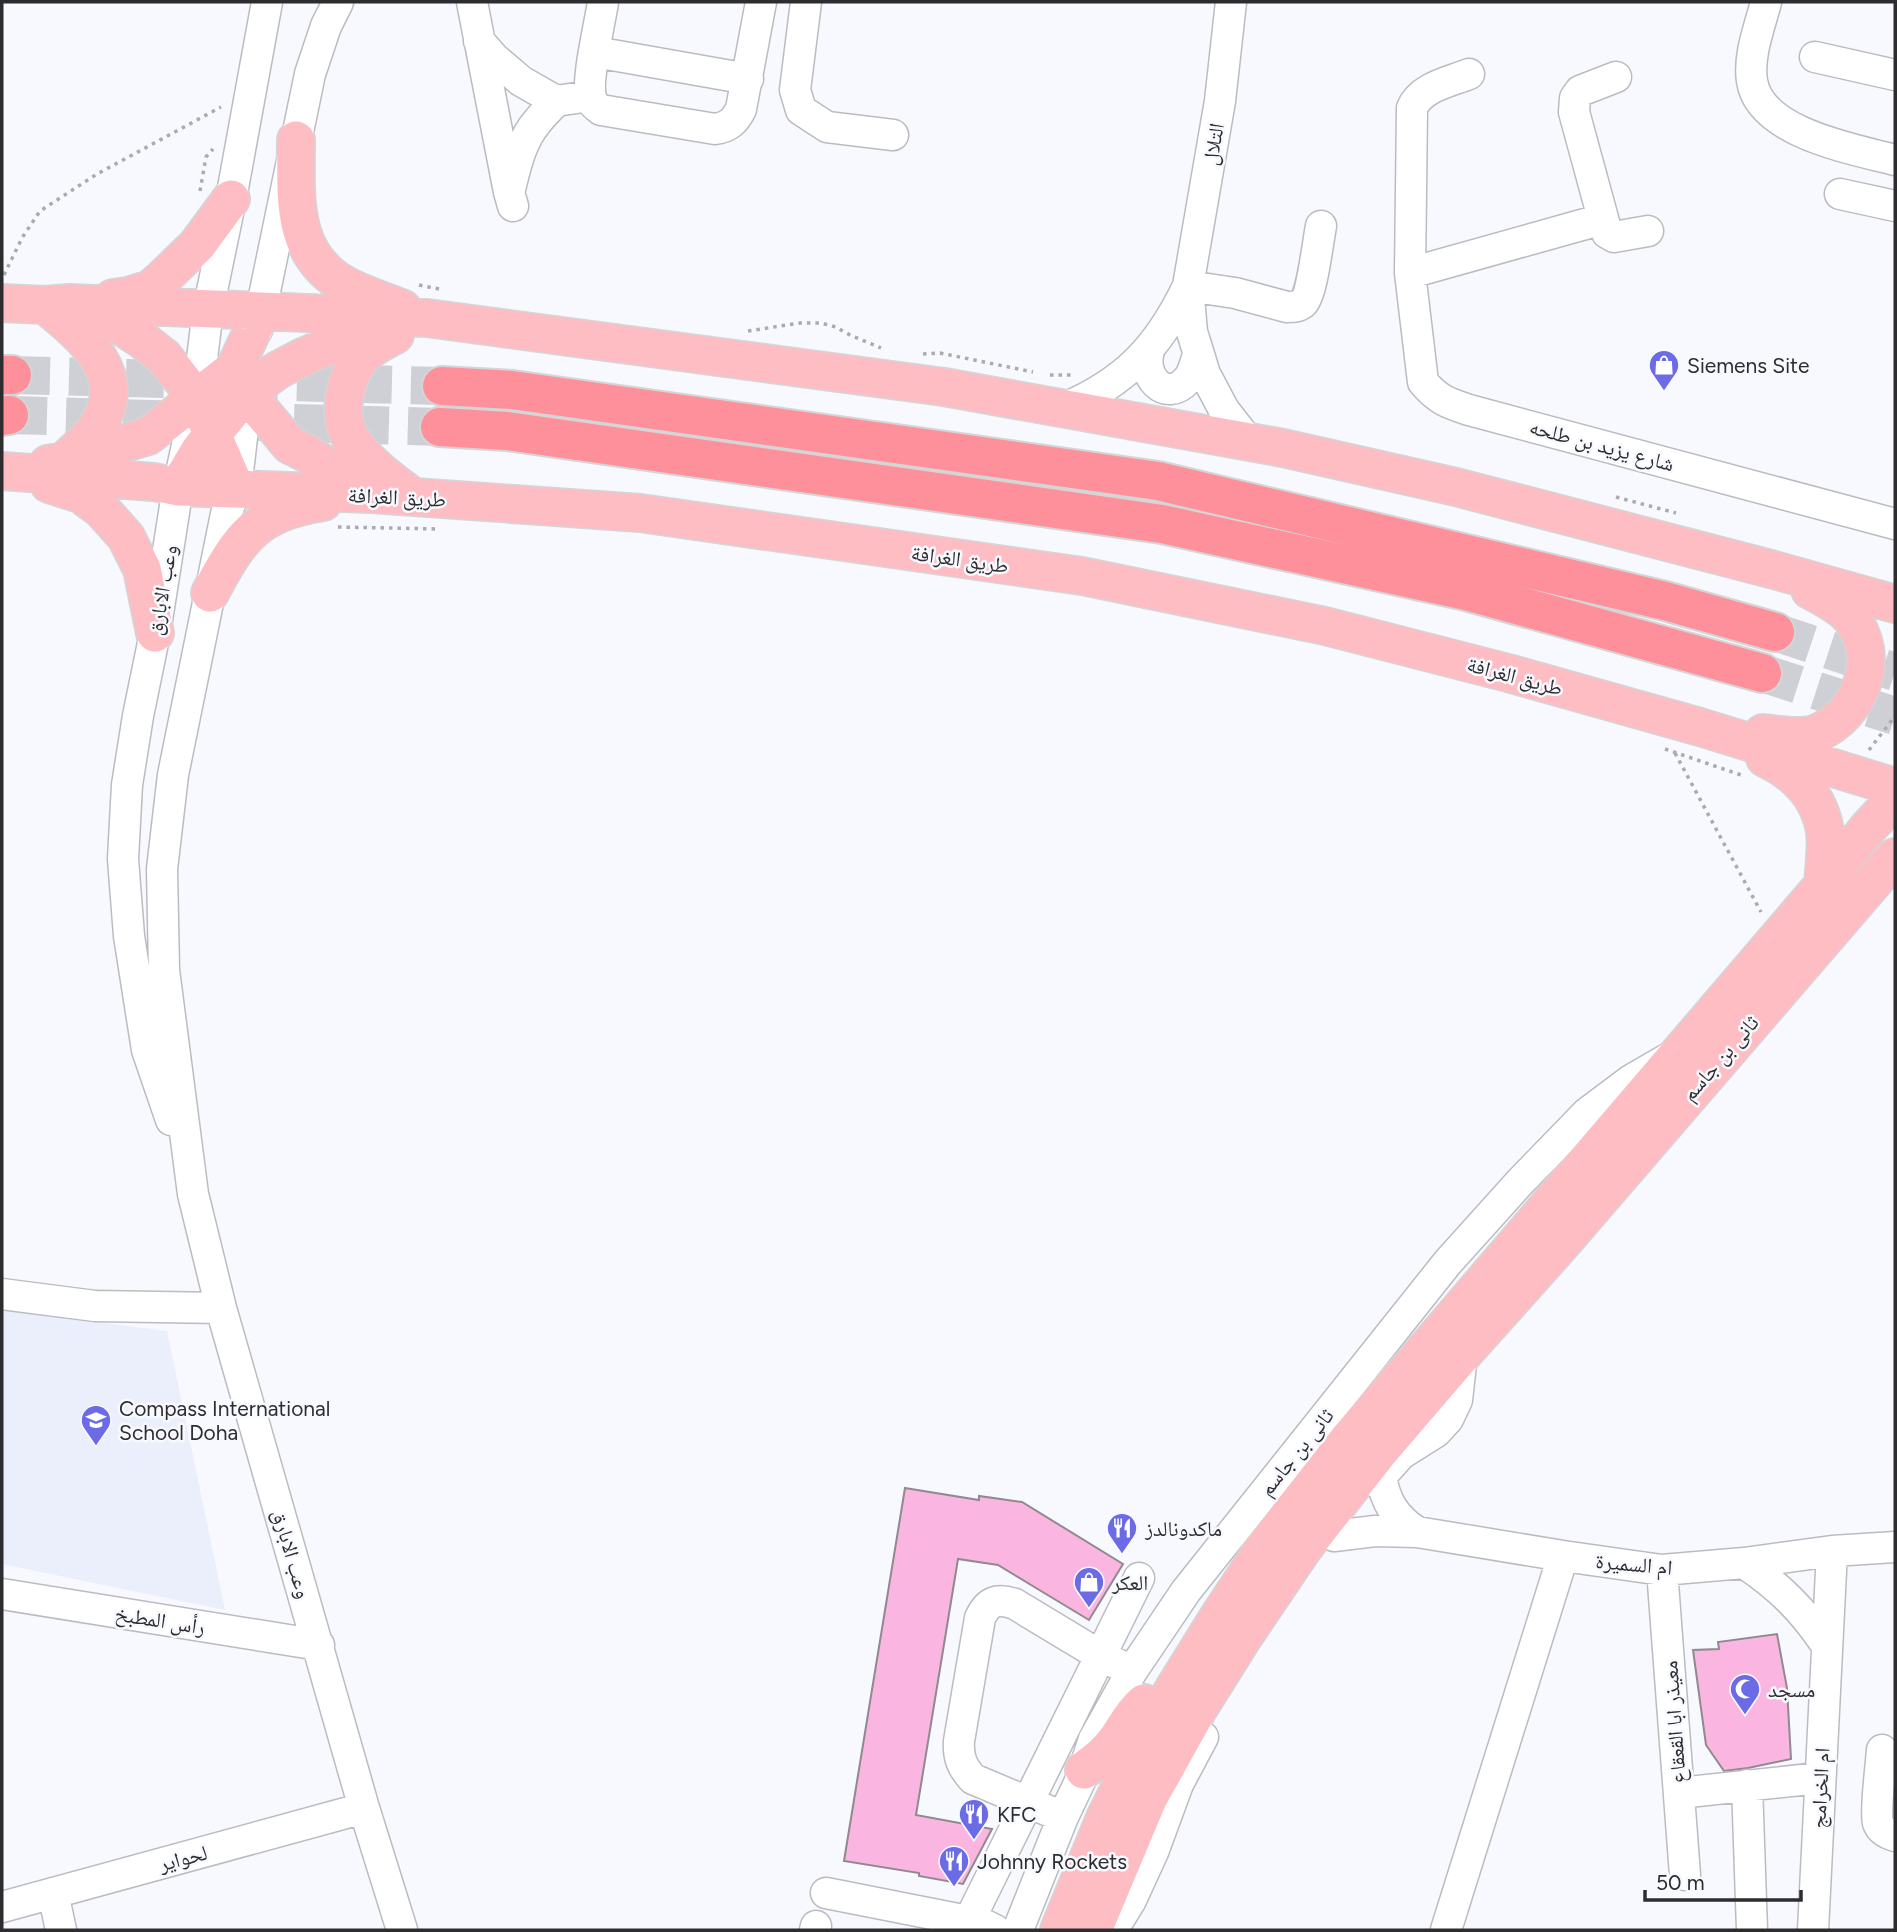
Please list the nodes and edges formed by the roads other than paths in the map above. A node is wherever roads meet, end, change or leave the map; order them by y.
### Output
1 (267, 2) edge
2 (338, 2) edge
3 (472, 2) edge
4 (603, 2) edge
5 (761, 2) edge
6 (806, 2) edge
7 (1231, 2) edge
8 (1766, 2) edge
9 (479, 41) junction
10 (595, 52) junction
11 (1815, 57) dead end
12 (1469, 74) dead end
13 (1895, 75) edge
14 (1616, 77) dead end
15 (748, 79) junction
16 (590, 96) junction
17 (556, 101) junction
18 (892, 135) dead end
19 (296, 141) junction
20 (1895, 160) edge
21 (1840, 194) dead end
22 (215, 197) junction
23 (1895, 206) edge
24 (1603, 219) junction
25 (1321, 226) dead end
26 (1648, 230) dead end
27 (1410, 272) junction
28 (2, 284) edge
29 (1188, 286) junction
30 (58, 304) junction
31 (208, 310) junction
32 (261, 312) junction
33 (426, 318) junction
34 (1150, 348) junction
35 (1198, 355) junction
36 (241, 380) junction
37 (442, 386) tunnel mouth
38 (197, 399) junction
39 (1062, 409) junction
40 (440, 427) tunnel mouth
41 (213, 434) junction
42 (1249, 442) junction
43 (64, 461) junction
44 (5, 471) edge
45 (178, 487) junction
46 (236, 489) junction
47 (372, 494) junction
48 (413, 497) junction
49 (1895, 524) edge
50 (1778, 571) junction
51 (210, 593) junction
52 (1895, 604) edge
53 (1775, 632) tunnel mouth
54 (155, 634) junction
55 (1762, 673) tunnel mouth
56 (1700, 727) junction
57 (1895, 787) edge
58 (1895, 799) edge
59 (1895, 856) edge
60 (1895, 883) edge
61 (1823, 885) junction
62 (1847, 913) junction
63 (1679, 1053) junction
64 (191, 1176) junction
65 (2, 1294) edge
66 (221, 1308) junction
67 (1462, 1355) junction
68 (1381, 1476) junction
69 (1417, 1532) junction
70 (1334, 1536) junction
71 (1895, 1547) edge
72 (1832, 1551) junction
73 (1563, 1556) junction
74 (1744, 1563) junction
75 (1662, 1570) junction
76 (1139, 1578) dead end
77 (2, 1594) edge
78 (319, 1645) junction
79 (1827, 1646) junction
80 (1101, 1656) junction
81 (1132, 1671) junction
82 (1173, 1690) junction
83 (1882, 1749) dead end
84 (1084, 1770) junction
85 (1820, 1778) junction
86 (1747, 1785) junction
87 (1679, 1793) junction
88 (1148, 1799) junction
89 (1027, 1803) junction
90 (364, 1808) junction
91 (1063, 1817) junction
92 (1895, 1836) edge
93 (1143, 1873) junction
94 (1685, 1875) dead end
95 (53, 1893) junction
96 (826, 1893) dead end
97 (2, 1907) edge
98 (1021, 1922) edge
99 (982, 1925) edge
100 (61, 1930) edge
101 (402, 1930) edge
102 (1059, 1930) edge
103 (1093, 1930) edge
104 (1114, 1930) edge
105 (1446, 1930) edge
106 (1752, 1930) edge
107 (1813, 1930) edge

1 - 22 street, وعب الابارق
2 - 19 street
3 - 9 street
4 - 10 street
5 - 15 street
6 - 18 street
7 - 29 street, التلال
8 - 20 street
9 - 17 street
9 - 17 street
10 - 15 street
10 - 16 street
11 - 13 street
12 - 27 street, شارع يزيد بن طلحه
14 - 24 street
15 - 16 street
16 - 17 street
19 - 32 street
19 - 33 main road
21 - 23 street
22 - 30 main road
22 - 31 street, وعب الابارق
24 - 26 street
24 - 27 street
25 - 29 street
27 - 49 street, شارع يزيد بن طلحه
28 - 30 main road
29 - 34 street
29 - 35 street
30 - 31 main road
30 - 38 main road
30 - 43 main road
31 - 32 main road
31 - 36 main road
31 - 38 street, وعب الابارق
32 - 33 main road
32 - 36 main road
33 - 36 main road
33 - 39 main road
33 - 48 main road
34 - 35 street
34 - 39 street
35 - 42 street
36 - 38 main road
36 - 41 main road
36 - 46 street, وعب الابارق
36 - 47 main road
37 - 53 highway
38 - 41 main road
38 - 43 main road
38 - 45 street, وعب الابارق
39 - 42 main road
40 - 55 highway
41 - 45 main road
41 - 46 main road
42 - 50 main road
43 - 44 main road
44 - 45 main road, طريق الغرافة
44 - 54 main road
45 - 46 main road, طريق الغرافة
45 - 54 street, وعب الابارق
46 - 47 main road, طريق الغرافة
46 - 51 street, وعب الابارق
47 - 48 main road, طريق الغرافة
47 - 51 main road
48 - 56 main road, طريق الغرافة
50 - 52 main road
50 - 56 main road
51 - 64 street, وعب الابارق
54 - 64 street, وعب الابارق
56 - 57 main road, طريق الغرافة
56 - 61 main road
58 - 61 main road, ثانى بن جاسم
59 - 62 main road, ثانى بن جاسم
60 - 62 main road
61 - 63 main road, ثانى بن جاسم
62 - 67 main road, ثانى بن جاسم
63 - 81 street, ثانى بن جاسم
63 - 82 main road, ثانى بن جاسم
64 - 66 street, وعب الابارق
65 - 66 street
66 - 78 street, وعب الابارق
67 - 68 street
67 - 88 main road, ثانى بن جاسم
68 - 69 street
68 - 70 street
69 - 70 street, ام السميرة
69 - 73 street, ام السميرة
70 - 93 street
71 - 72 street, ام السميرة
72 - 74 street, ام السميرة
72 - 79 street, ام الخرامج
73 - 75 street, ام السميرة
73 - 105 street
74 - 75 street, ام السميرة
74 - 79 street
75 - 87 street, معيذر ابا القعقاع
76 - 80 street
77 - 78 street, رأس المطبخ
78 - 90 street, وعب الابارق
79 - 85 street, ام الخرامج
80 - 81 street
80 - 89 street
80 - 89 street
81 - 84 street, ثانى بن جاسم
82 - 84 main road
82 - 102 main road, ثانى بن جاسم
83 - 92 street
84 - 91 street, ثانى بن جاسم
85 - 86 street
85 - 107 street, ام الخرامج
86 - 87 street
86 - 106 street
87 - 94 street, معيذر ابا القعقاع
88 - 93 main road
88 - 103 main road, ثانى بن جاسم
89 - 91 street
89 - 99 street
90 - 95 street, لحواير
90 - 101 street, وعب الابارق
91 - 98 street, ثانى بن جاسم
93 - 104 street
95 - 97 street, لحواير
95 - 100 street
96 - 99 street
98 - 99 street

